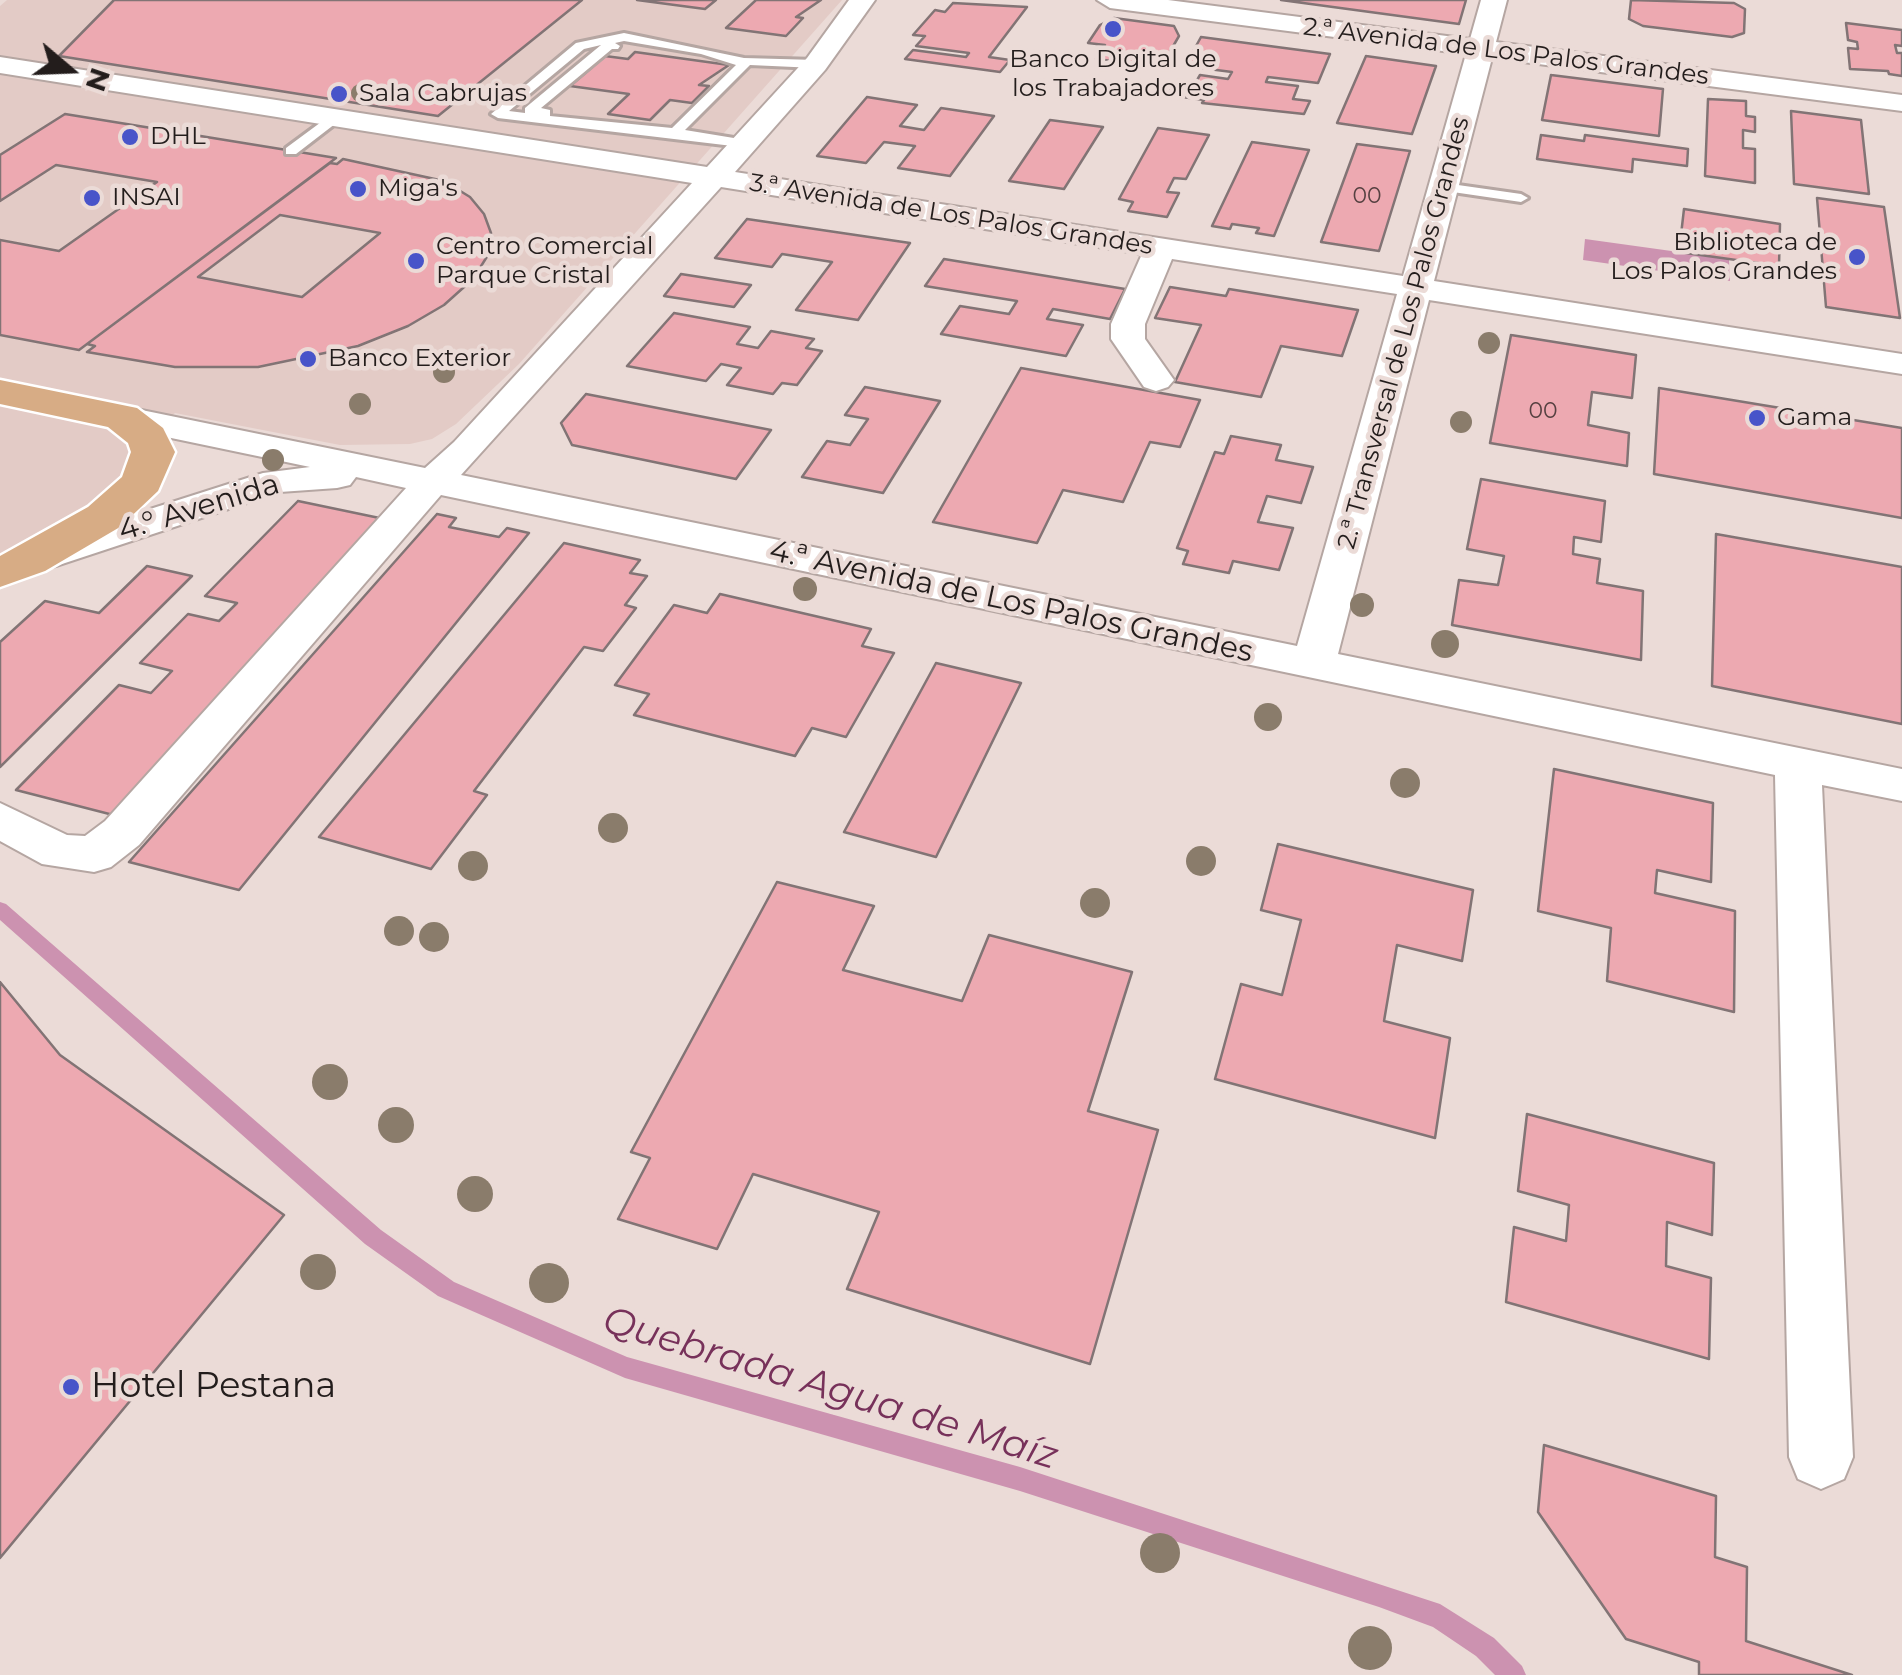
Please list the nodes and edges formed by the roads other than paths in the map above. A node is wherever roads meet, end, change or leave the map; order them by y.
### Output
1 (862, 0) edge
2 (1110, 0) edge
3 (1494, 0) edge
4 (1480, 48) junction
5 (746, 62) junction
6 (816, 64) junction
7 (0, 66) edge
8 (1902, 104) edge
9 (337, 117) junction
10 (674, 133) junction
11 (741, 143) junction
12 (291, 151) dead end
13 (715, 177) junction
14 (1444, 186) junction
15 (1521, 198) dead end
16 (1161, 248) junction
17 (1415, 288) junction
18 (1902, 364) edge
19 (1156, 380) dead end
20 (1, 390) edge
21 (122, 417) junction
22 (432, 482) junction
23 (14, 566) edge
24 (1313, 666) junction
25 (1798, 764) junction
26 (1902, 785) edge
27 (0, 820) edge
28 (1822, 1457) dead end

1 - 6 street
2 - 4 street, 2.ª Avenida de Los Palos Grandes
3 - 4 street, 2.ª Transversal de Los Palos Grandes
4 - 8 street, 2.ª Avenida de Los Palos Grandes
4 - 14 street, 2.ª Transversal de Los Palos Grandes
5 - 6 lane
5 - 10 lane
5 - 10 lane
5 - 10 lane
6 - 11 street
7 - 9 street, 3.ª Avenida de Los Palos Grandes
9 - 12 lane
9 - 13 street, 3.ª Avenida de Los Palos Grandes
10 - 11 lane
11 - 13 street
13 - 16 street, 3.ª Avenida de Los Palos Grandes
13 - 22 street
14 - 15 lane
14 - 17 street, 2.ª Transversal de Los Palos Grandes
16 - 17 street, 3.ª Avenida de Los Palos Grandes
16 - 19 street
17 - 18 street, 3.ª Avenida de Los Palos Grandes
17 - 24 street, 2.ª Transversal de Los Palos Grandes
20 - 21 main road, 4.ª Avenida de Los Palos Grandes
21 - 22 street, 4.ª Avenida de Los Palos Grandes
21 - 23 main road
22 - 23 street, 4.° Avenida
22 - 24 street, 4.ª Avenida de Los Palos Grandes
22 - 27 street
24 - 25 street, 4.ª Avenida de Los Palos Grandes
25 - 26 street, 4.ª Avenida de Los Palos Grandes
25 - 28 street

